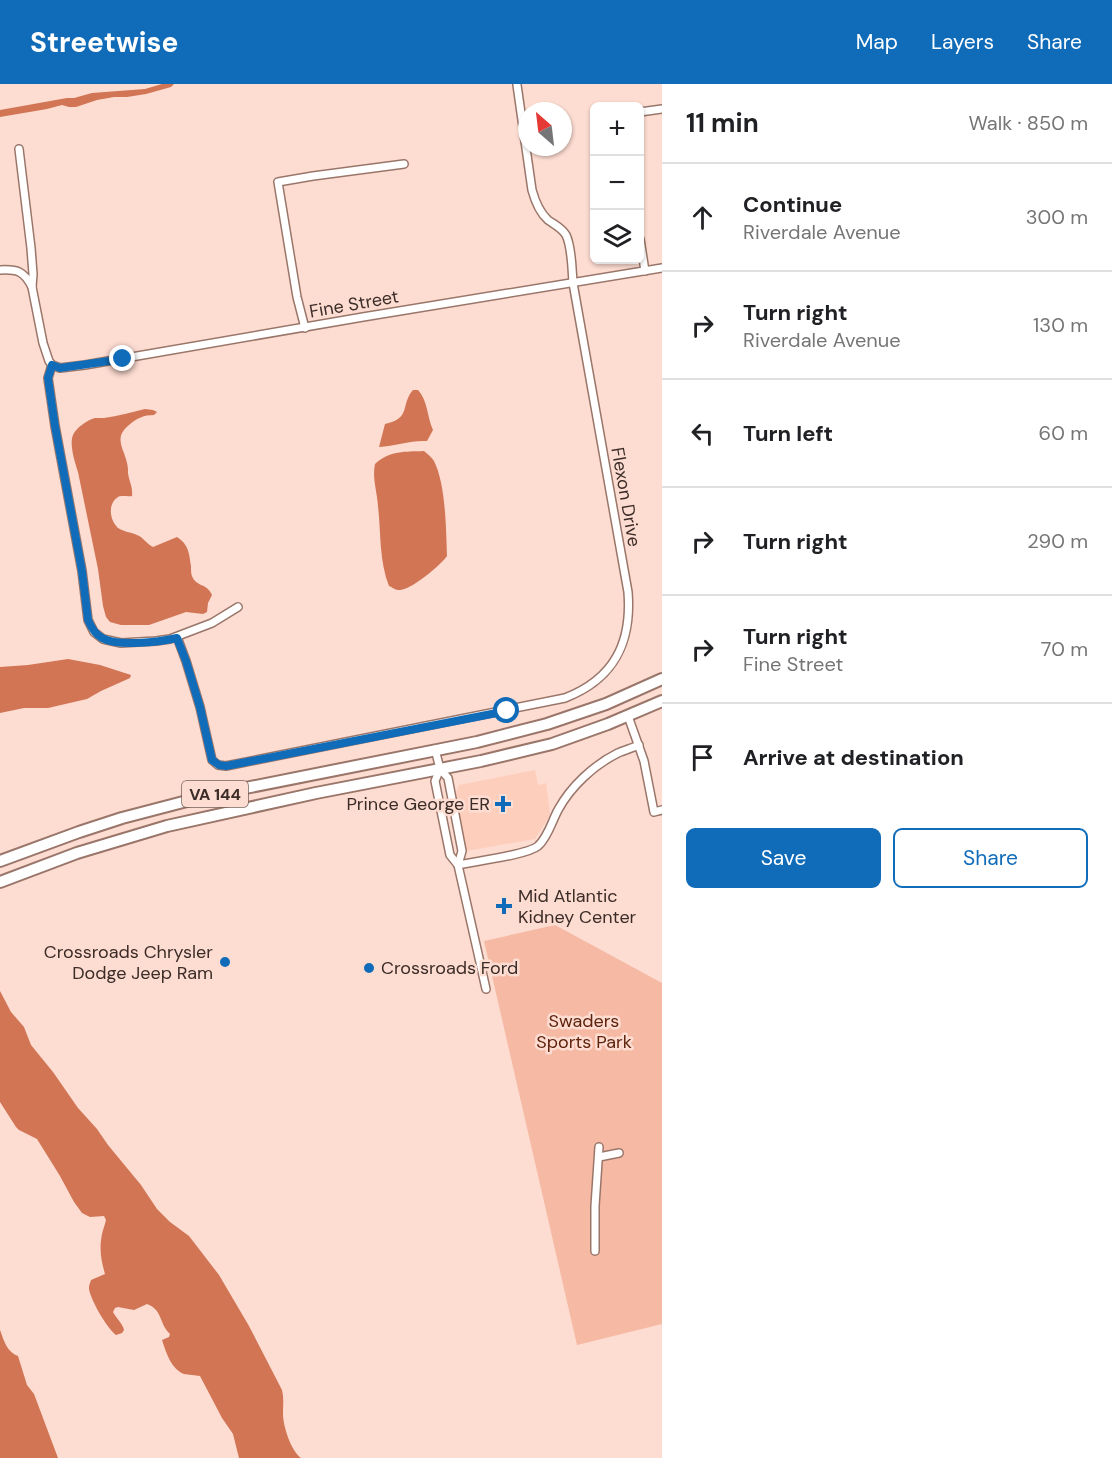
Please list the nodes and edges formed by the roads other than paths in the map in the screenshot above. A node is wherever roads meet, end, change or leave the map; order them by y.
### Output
1 (517, 85) edge
2 (662, 108) edge
3 (644, 111) edge
4 (19, 149) dead end
5 (404, 164) dead end
6 (644, 264) edge
7 (662, 268) edge
8 (0, 270) edge
9 (645, 271) junction
10 (573, 283) junction
11 (32, 287) junction
12 (304, 328) junction
13 (52, 365) junction
14 (237, 608) dead end
15 (177, 638) junction
16 (662, 679) edge
17 (662, 701) edge
18 (628, 716) junction
19 (639, 746) junction
20 (435, 749) junction
21 (440, 769) junction
22 (658, 811) edge
23 (0, 861) edge
24 (458, 865) junction
25 (0, 882) edge
26 (486, 989) dead end
27 (599, 1147) dead end
28 (619, 1153) dead end
29 (599, 1157) junction
30 (595, 1251) dead end

1 - 10 street, Flexon Drive
2 - 3 street
4 - 11 street
5 - 12 street
6 - 9 street
7 - 9 street, Fine Street
8 - 11 street
9 - 10 street, Fine Street
10 - 12 street, Fine Street
10 - 15 street, Flexon Drive
11 - 13 street
12 - 13 street, Fine Street
13 - 15 street
14 - 15 street
16 - 20 main road, VA 144
17 - 18 main road, VA 144
18 - 19 street
18 - 21 main road, VA 144
19 - 22 street
19 - 24 street
20 - 21 street
20 - 23 main road, VA 144
21 - 24 street
21 - 24 street
21 - 25 main road, VA 144
24 - 26 street
27 - 29 street
28 - 29 street
29 - 30 street

